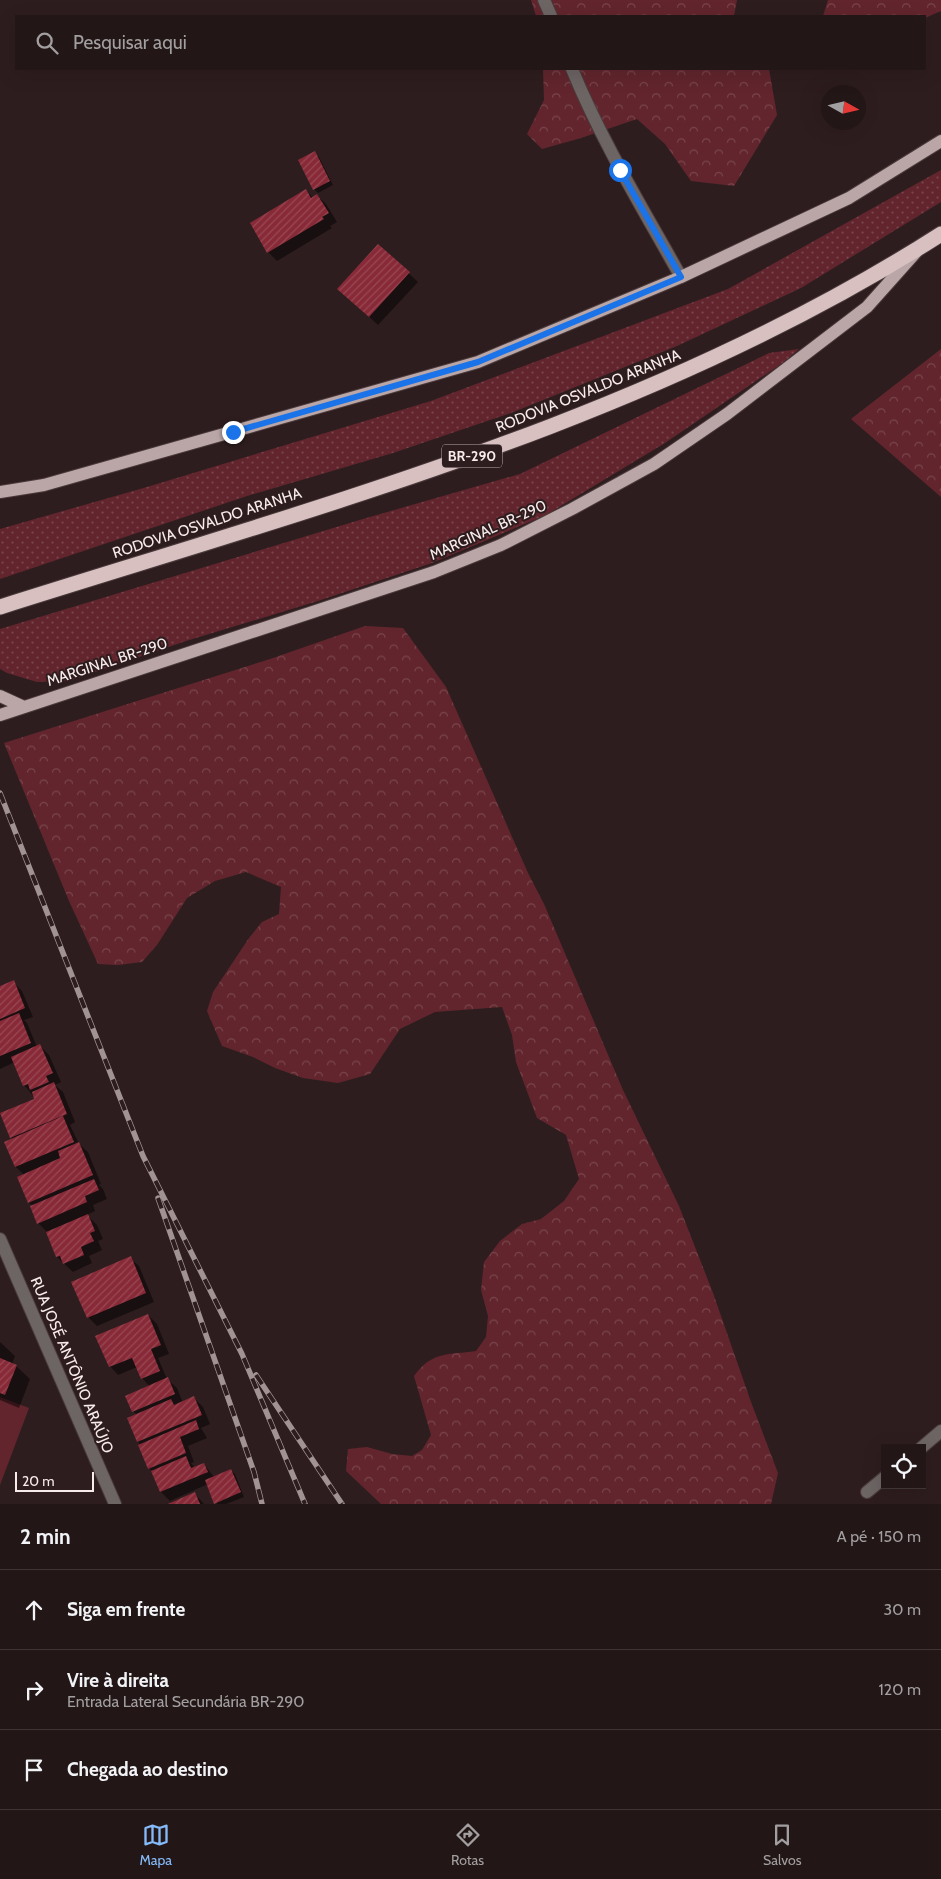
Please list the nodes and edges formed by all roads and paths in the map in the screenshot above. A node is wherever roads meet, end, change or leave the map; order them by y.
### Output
1 (544, 0) edge
2 (551, 15) edge
3 (572, 70) edge
4 (941, 141) edge
5 (941, 234) edge
6 (920, 248) junction
7 (681, 277) junction
8 (0, 492) edge
9 (0, 607) edge
10 (0, 696) edge
11 (24, 707) junction
12 (0, 715) edge
13 (0, 1239) edge
14 (941, 1432) edge
15 (926, 1444) edge
16 (881, 1480) edge
17 (867, 1492) dead end
18 (115, 1504) edge

1 - 2 street
3 - 7 street
4 - 7 main road
5 - 6 highway, RODOVIA OSVALDO ARANHA / BR-290
6 - 9 highway, RODOVIA OSVALDO ARANHA / BR-290
6 - 11 main road, MARGINAL BR-290
7 - 8 main road
10 - 11 main road
11 - 12 main road, MARGINAL BR-290
13 - 18 street, RUA JOSÉ ANTÔNIO ARAÚJO
14 - 15 street
16 - 17 street

